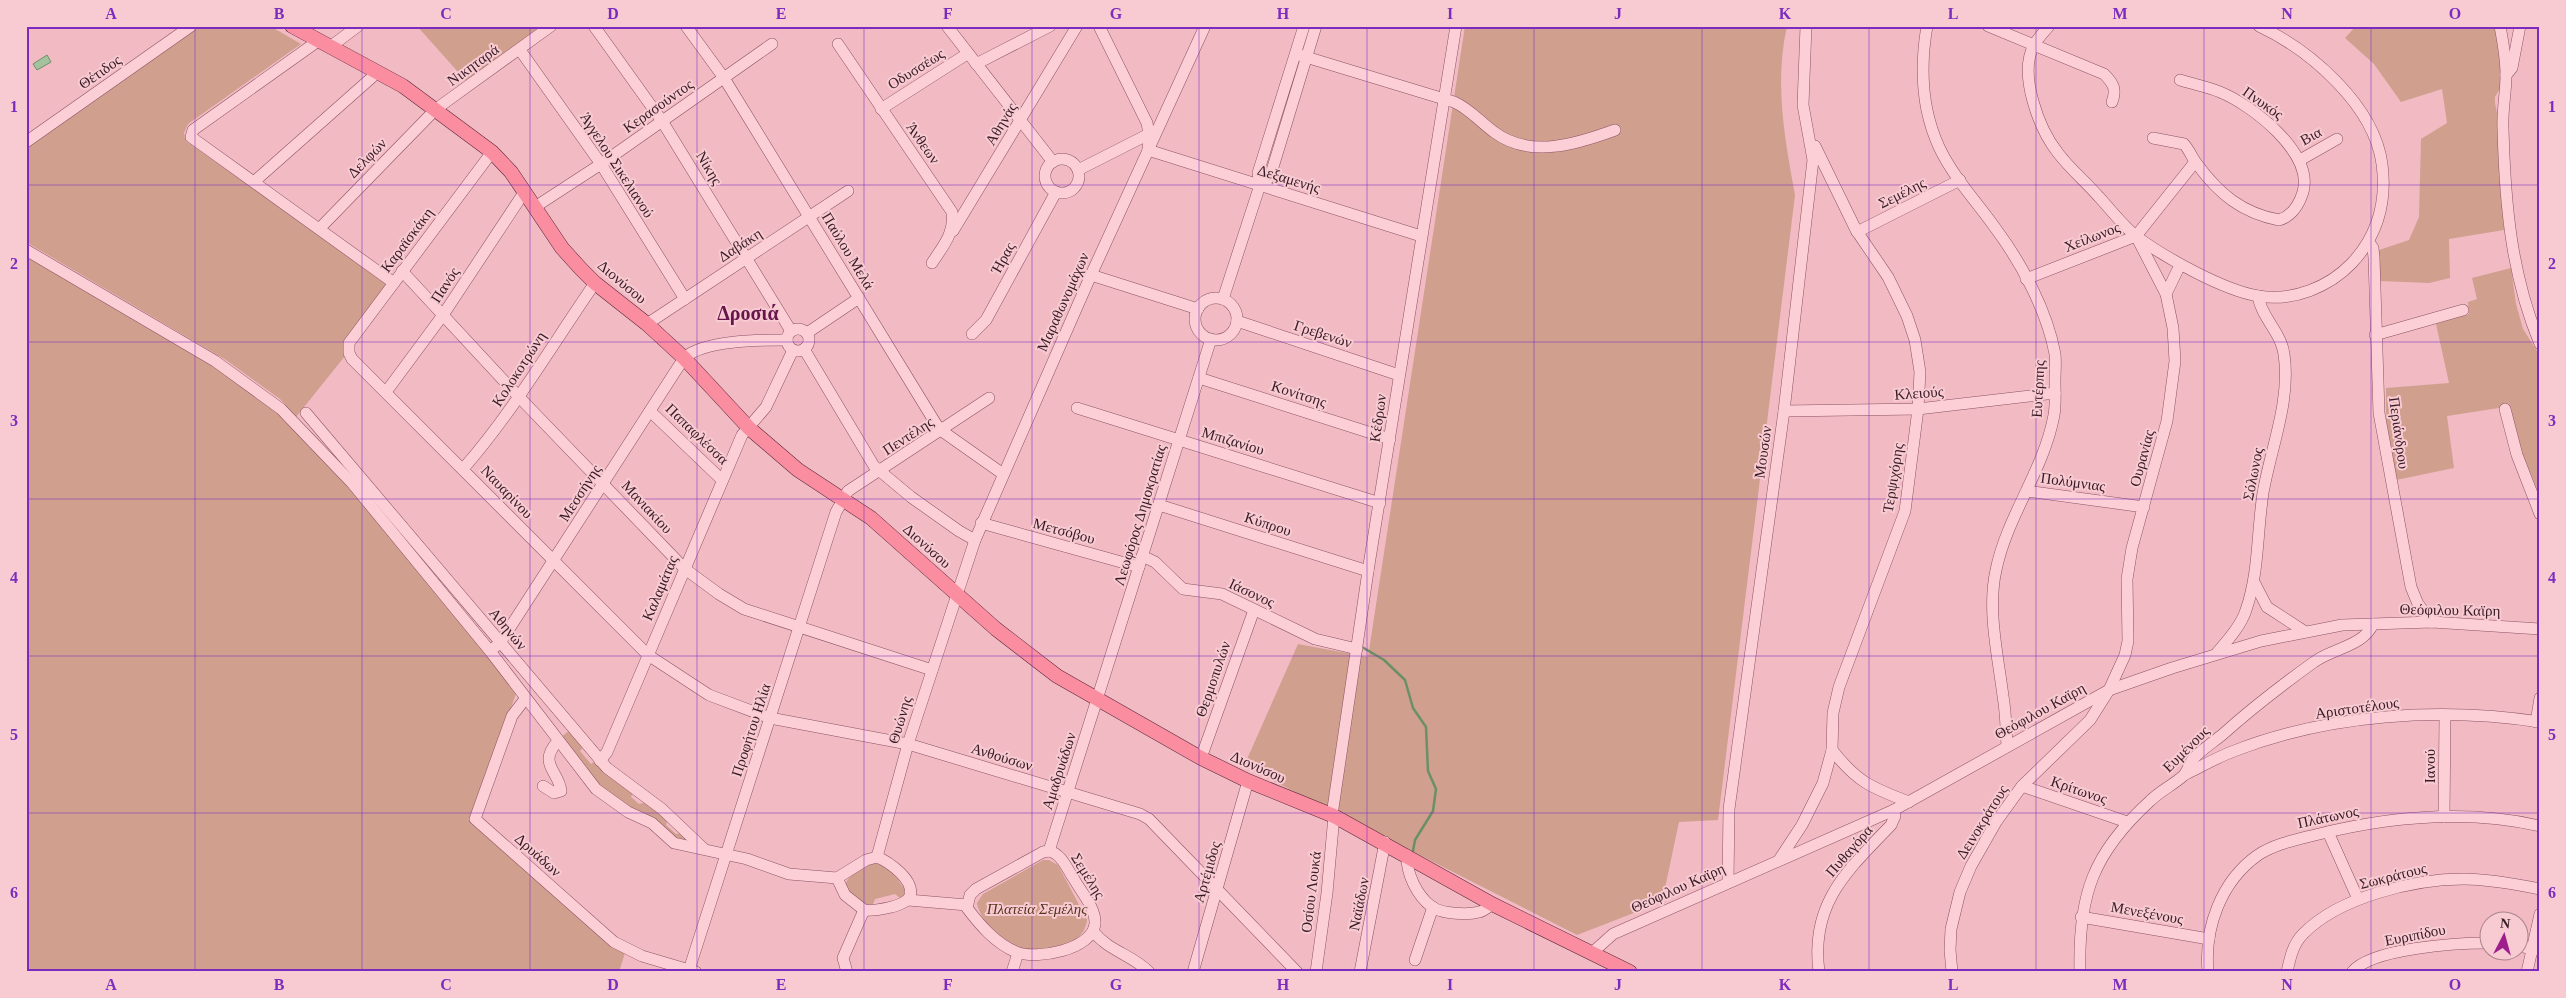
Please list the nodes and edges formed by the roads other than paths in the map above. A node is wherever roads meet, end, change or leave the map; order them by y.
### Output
1 (191, 26) edge
2 (292, 26) edge
3 (358, 26) edge
4 (551, 26) edge
5 (594, 26) edge
6 (686, 26) edge
7 (947, 26) edge
8 (1050, 26) edge
9 (1077, 26) edge
10 (1099, 26) edge
11 (1204, 26) edge
12 (1304, 26) edge
13 (1316, 26) edge
14 (1456, 26) edge
15 (1806, 26) edge
16 (1927, 26) edge
17 (1988, 26) edge
18 (2049, 26) edge
19 (2259, 26) edge
20 (2500, 26) edge
21 (2520, 26) edge
22 (324, 44) junction
23 (772, 44) dead end
24 (838, 44) dead end
25 (2034, 46) junction
26 (520, 50) junction
27 (967, 54) junction
28 (1301, 56) junction
29 (976, 64) junction
30 (378, 72) junction
31 (2506, 75) junction
32 (724, 78) junction
33 (2180, 80) dead end
34 (1444, 100) junction
35 (2112, 102) dead end
36 (436, 109) junction
37 (881, 109) junction
38 (662, 121) junction
39 (1020, 122) junction
40 (1615, 130) dead end
41 (1149, 134) junction
42 (2153, 138) dead end
43 (2337, 139) dead end
44 (26, 142) edge
45 (1148, 150) junction
46 (492, 152) junction
47 (1817, 160) junction
48 (2300, 160) junction
49 (1053, 162) junction
50 (2195, 162) junction
51 (601, 164) junction
52 (1078, 170) junction
53 (1960, 180) junction
54 (254, 181) junction
55 (1260, 185) junction
56 (525, 191) junction
57 (848, 191) dead end
58 (1056, 192) junction
59 (535, 206) junction
60 (810, 217) junction
61 (320, 228) junction
62 (1857, 232) junction
63 (1421, 236) junction
64 (2136, 236) junction
65 (949, 237) junction
66 (2369, 242) junction
67 (26, 250) edge
68 (746, 259) junction
69 (932, 262) dead end
70 (2180, 265) junction
71 (402, 271) junction
72 (1091, 275) junction
73 (2026, 279) junction
74 (394, 283) junction
75 (595, 283) junction
76 (2166, 294) junction
77 (2258, 296) junction
78 (859, 298) junction
79 (685, 299) junction
80 (1223, 299) junction
81 (1198, 309) junction
82 (2464, 310) dead end
83 (443, 315) junction
84 (1237, 321) junction
85 (648, 324) junction
86 (807, 333) junction
87 (972, 334) dead end
88 (2375, 335) junction
89 (1211, 338) junction
90 (794, 342) junction
91 (2540, 344) edge
92 (348, 348) joint
93 (684, 358) junction
94 (1399, 375) junction
95 (1198, 378) junction
96 (386, 392) junction
97 (2055, 393) junction
98 (519, 397) junction
99 (990, 398) dead end
100 (1077, 408) dead end
101 (1918, 409) junction
102 (2505, 409) dead end
103 (650, 411) junction
104 (1784, 411) junction
105 (306, 413) dead end
106 (749, 428) junction
107 (942, 432) junction
108 (1390, 439) junction
109 (1179, 440) junction
110 (463, 469) junction
111 (880, 471) junction
112 (1003, 474) junction
113 (722, 480) junction
114 (604, 484) junction
115 (2027, 491) junction
116 (843, 499) junction
117 (1380, 503) junction
118 (1158, 505) junction
119 (2144, 507) junction
120 (2540, 514) edge
121 (981, 523) junction
122 (975, 540) junction
123 (553, 561) junction
124 (1141, 561) junction
125 (685, 568) junction
126 (1368, 571) junction
127 (2254, 582) junction
128 (956, 592) junction
129 (1254, 610) junction
130 (2432, 622) junction
131 (2373, 624) junction
132 (799, 626) junction
133 (2540, 629) edge
134 (2304, 631) junction
135 (500, 643) junction
136 (1357, 649) junction
137 (492, 654) junction
138 (2216, 654) junction
139 (648, 655) junction
140 (932, 670) junction
141 (2110, 690) junction
142 (2540, 698) edge
143 (525, 700) junction
144 (1097, 700) junction
145 (2445, 715) junction
146 (770, 718) junction
147 (2538, 722) edge
148 (570, 725) junction
149 (556, 739) junction
150 (908, 744) junction
151 (2007, 746) junction
152 (1832, 750) junction
153 (1201, 758) junction
154 (600, 761) junction
155 (2186, 774) junction
156 (1248, 781) junction
157 (543, 786) dead end
158 (2022, 786) junction
159 (1068, 793) junction
160 (1909, 802) junction
161 (1894, 810) junction
162 (1333, 815) junction
163 (2444, 817) junction
164 (2127, 822) junction
165 (2540, 826) edge
166 (2328, 832) junction
167 (1385, 842) junction
168 (702, 848) junction
169 (1050, 850) junction
170 (1407, 855) junction
171 (726, 856) junction
172 (877, 857) junction
173 (1779, 860) junction
174 (837, 878) junction
175 (1728, 882) junction
176 (2540, 889) edge
177 (1217, 891) junction
178 (908, 900) junction
179 (2358, 900) junction
180 (1492, 904) junction
181 (967, 906) junction
182 (1433, 908) junction
183 (864, 910) junction
184 (2540, 914) edge
185 (2081, 917) junction
186 (1093, 931) junction
187 (2209, 939) junction
188 (2478, 943) edge
189 (2536, 949) edge
190 (1593, 952) junction
191 (1018, 953) junction
192 (1415, 960) dead end
193 (693, 971) edge
194 (846, 972) edge
195 (1012, 972) edge
196 (1150, 972) edge
197 (1194, 972) edge
198 (1296, 972) edge
199 (1316, 972) edge
200 (1360, 972) edge
201 (1630, 972) edge
202 (1819, 972) edge
203 (1952, 972) edge
204 (2080, 972) edge
205 (2208, 972) edge
206 (2288, 972) edge
207 (2352, 972) edge
208 (2527, 972) edge

1 - 44 street, Θέτιδος
2 - 22 main road, Διονύσου
3 - 22 street
4 - 26 street, Νικηταρά
5 - 38 street, Νίκης
6 - 32 street, Παύλου Μελά
7 - 27 street
8 - 29 street
9 - 39 street, Αθηνάς
10 - 41 street
11 - 45 street, Μαραθωνομάχων
12 - 28 street
13 - 28 street
14 - 34 street, Κέδρων
15 - 47 street, Τερψιχόρης
16 - 53 street, Ευτέρπης
17 - 25 street
18 - 25 street
19 - 66 street
20 - 31 street
21 - 31 street
22 - 30 main road, Διονύσου
22 - 54 street
23 - 32 street, Κερασούντος
24 - 37 street, Άνθεων
25 - 35 street
25 - 64 street
26 - 36 street, Νικηταρά
26 - 51 street, Άγγελου Σικελιανού
27 - 29 street
27 - 37 street, Οδυσσέως
28 - 34 street
28 - 55 street
29 - 39 street
30 - 36 main road, Διονύσου
30 - 54 street
31 - 91 street
32 - 38 street, Κερασούντος
32 - 60 street, Παύλου Μελά
33 - 48 street, Πνυκός
34 - 40 street
34 - 63 street, Κέδρων
36 - 46 main road, Διονύσου
36 - 61 street, Δελφών
37 - 65 street, Άνθεων
38 - 51 street, Κερασούντος
38 - 68 street, Νίκης
39 - 49 street
39 - 65 street, Αθηνάς
41 - 45 street
41 - 52 street
42 - 50 street, Πνυκός
43 - 48 street, Βια
45 - 55 street, Δεξαμενής
45 - 72 street, Μαραθωνομάχων
46 - 56 main road, Διονύσου
46 - 71 street, Καραϊσκάκη
47 - 62 street, Τερψιχόρης
47 - 104 street, Μουσών
48 - 50 street, Πνυκός
49 - 52 street
49 - 58 street
50 - 64 street, Χείλωνος
51 - 59 street, Κερασούντος
51 - 79 street, Άγγελου Σικελιανού
52 - 58 street
53 - 62 street, Σεμέλης
53 - 73 street, Ευτέρπης
54 - 61 street
55 - 63 street, Δεξαμενής
55 - 80 street
56 - 59 main road, Διονύσου
56 - 83 street, Πανός
57 - 60 street, Δαβάκη
58 - 87 street, Ήρας
59 - 75 main road, Διονύσου
60 - 68 street, Δαβάκη
60 - 78 street, Παύλου Μελά
61 - 74 street
62 - 101 street, Τερψιχόρης
63 - 94 street, Κέδρων
64 - 70 street
64 - 73 street, Χείλωνος
64 - 76 street, Ουρανίας
65 - 69 street, Άνθεων
66 - 77 street
66 - 88 street, Περιάνδρου
67 - 137 street, Αθηνών
68 - 79 street, Δαβάκη
68 - 90 street, Νίκης
70 - 76 street
70 - 77 street
71 - 74 street, Καραϊσκάκη
71 - 83 street, Μανιακίου
72 - 81 street
72 - 112 street, Μαραθωνομάχων
73 - 97 street, Ευτέρπης
74 - 92 street, Καραϊσκάκη
75 - 85 main road, Διονύσου
75 - 98 street, Κολοκοτρώνη
76 - 119 street, Ουρανίας
77 - 127 street, Σόλωνος
78 - 86 street
78 - 107 street, Παύλου Μελά
79 - 85 street, Δαβάκη
80 - 81 street
80 - 84 street
81 - 89 street
82 - 88 street
83 - 96 street, Πανός
83 - 98 street, Μανιακίου
84 - 89 street
84 - 94 street, Γρεβενών
85 - 93 main road, Διονύσου
86 - 90 street
86 - 90 street, Καλαμάτας
88 - 130 street, Περιάνδρου
89 - 95 street, Λεωφόρος Δημοκρατίας
90 - 93 street
90 - 106 street, Καλαμάτας
90 - 111 street, Νίκης
92 - 96 street, Ναυαρίνου
93 - 103 street, Μεσσήνης
93 - 106 main road, Διονύσου
94 - 108 street, Κέδρων
95 - 108 street, Κονίτσης
95 - 109 street, Λεωφόρος Δημοκρατίας
96 - 110 street, Ναυαρίνου
97 - 101 street, Κλειούς
97 - 115 street, Ευτέρπης
98 - 110 street, Κολοκοτρώνη
98 - 114 street, Μανιακίου
99 - 107 street, Πεντέλης
100 - 109 street, Μπιζανίου
101 - 104 street, Κλειούς
101 - 152 street, Τερψιχόρης
102 - 120 street
103 - 113 street, Παπαφλέσσα
103 - 114 street, Μεσσήνης
104 - 175 street, Μουσών
105 - 135 street, Αθηνών
106 - 113 street, Καλαμάτας
106 - 116 main road, Διονύσου
107 - 111 street, Πεντέλης
107 - 112 street, Παύλου Μελά
108 - 117 street, Κέδρων
109 - 117 street, Μπιζανίου
109 - 118 street, Λεωφόρος Δημοκρατίας
110 - 123 street, Ναυαρίνου
111 - 116 street, Πεντέλης
111 - 122 street
112 - 121 street, Μαραθωνομάχων
113 - 125 street, Καλαμάτας
114 - 123 street, Μεσσήνης
114 - 125 street, Μανιακίου
115 - 119 street, Πολύμνιας
115 - 151 street, Ευτέρπης
116 - 128 main road, Διονύσου
116 - 132 street, Προφήτου Ηλία
117 - 126 street, Κέδρων
118 - 124 street, Λεωφόρος Δημοκρατίας
118 - 126 street, Κύπρου
119 - 141 street, Ουρανίας
121 - 122 street, Μαραθωνομάχων
121 - 124 street, Μετσόβου
122 - 128 street, Μαραθωνομάχων
123 - 135 street, Μεσσήνης
123 - 139 street, Ναυαρίνου
124 - 129 street, Ιάσονος
124 - 144 street, Λεωφόρος Δημοκρατίας
125 - 132 street, Μανιακίου
125 - 139 street, Καλαμάτας
126 - 136 street, Κέδρων
127 - 134 street
127 - 138 street, Σόλωνος
128 - 140 street, Θυώνης
128 - 144 main road, Διονύσου
129 - 136 street, Ιάσονος
129 - 153 street, Θερμοπυλών
130 - 131 street, Θεόφιλου Καϊρη
130 - 133 street, Θεόφιλου Καϊρη
131 - 134 street, Θεόφιλου Καϊρη
131 - 155 street, Ευμένους
132 - 140 street, Μανιακίου
132 - 146 street, Προφήτου Ηλία
134 - 138 street, Θεόφιλου Καϊρη
135 - 137 street, Μεσσήνης
135 - 148 street, Αθηνών
136 - 162 street, Κέδρων
137 - 143 street, Αθηνών
138 - 141 street, Θεόφιλου Καϊρη
139 - 146 street, Ανθούσων
139 - 154 street, Καλαμάτας
140 - 150 street, Θυώνης
141 - 151 street, Θεόφιλου Καϊρη
141 - 158 street, Δεινοκράτους
142 - 147 street
143 - 149 street, Αθηνών
143 - 193 street, Δρυάδων
144 - 153 main road, Διονύσου
144 - 159 street, Αμαδρυάδων
145 - 147 street, Αριστοτέλους
145 - 155 street, Αριστοτέλους
145 - 163 street, Ιανού
146 - 150 street, Ανθούσων
146 - 171 street, Προφήτου Ηλία
148 - 149 street
148 - 154 street, Αθηνών
149 - 157 street
149 - 168 street, Αθηνών
150 - 159 street, Ανθούσων
150 - 172 street, Θυώνης
151 - 160 street, Θεόφιλου Καϊρη
152 - 160 street
152 - 173 street, Τερψιχόρης
153 - 156 main road, Διονύσου
154 - 168 street, Αθηνών
155 - 164 street, Ευμένους
156 - 162 main road, Διονύσου
156 - 177 street, Αρτέμιδος
158 - 164 street, Κρίτωνος
158 - 203 street, Δεινοκράτους
159 - 169 street, Αμαδρυάδων
159 - 177 street, Ανθούσων
160 - 161 street, Θεόφιλου Καϊρη
161 - 173 street, Θεόφιλου Καϊρη
161 - 202 street, Πυθαγόρα
162 - 167 main road, Διονύσου
162 - 199 street, Οσίου Λουκά
163 - 165 street, Πλάτωνος
163 - 166 street, Πλάτωνος
164 - 185 street, Ευμένους
166 - 179 street
166 - 187 street, Πλάτωνος
167 - 170 main road, Διονύσου
167 - 200 street, Ναϊάδων
168 - 171 street, Αθηνών
169 - 181 street, Σεμέλης
169 - 186 street, Σεμέλης
170 - 180 main road, Διονύσου
170 - 182 street
171 - 174 street, Αθηνών
171 - 193 street, Προφήτου Ηλία
172 - 174 street
172 - 178 street
173 - 175 street, Θεόφιλου Καϊρη
174 - 183 street
175 - 190 street, Θεόφιλου Καϊρη
176 - 179 street, Σωκράτους
177 - 197 street, Αρτέμιδος
177 - 198 street, Ανθούσων
178 - 181 street
178 - 183 street
179 - 206 street, Σωκράτους
180 - 182 street
180 - 190 main road, Διονύσου
181 - 191 street
182 - 192 street
183 - 194 street
184 - 189 street
185 - 187 street, Μενεξένους
185 - 204 street, Ευμένους
186 - 191 street
186 - 196 street
187 - 205 street, Πλάτωνος
188 - 207 street, Ευριπίδου
189 - 208 street
190 - 201 main road, Διονύσου
191 - 195 street

